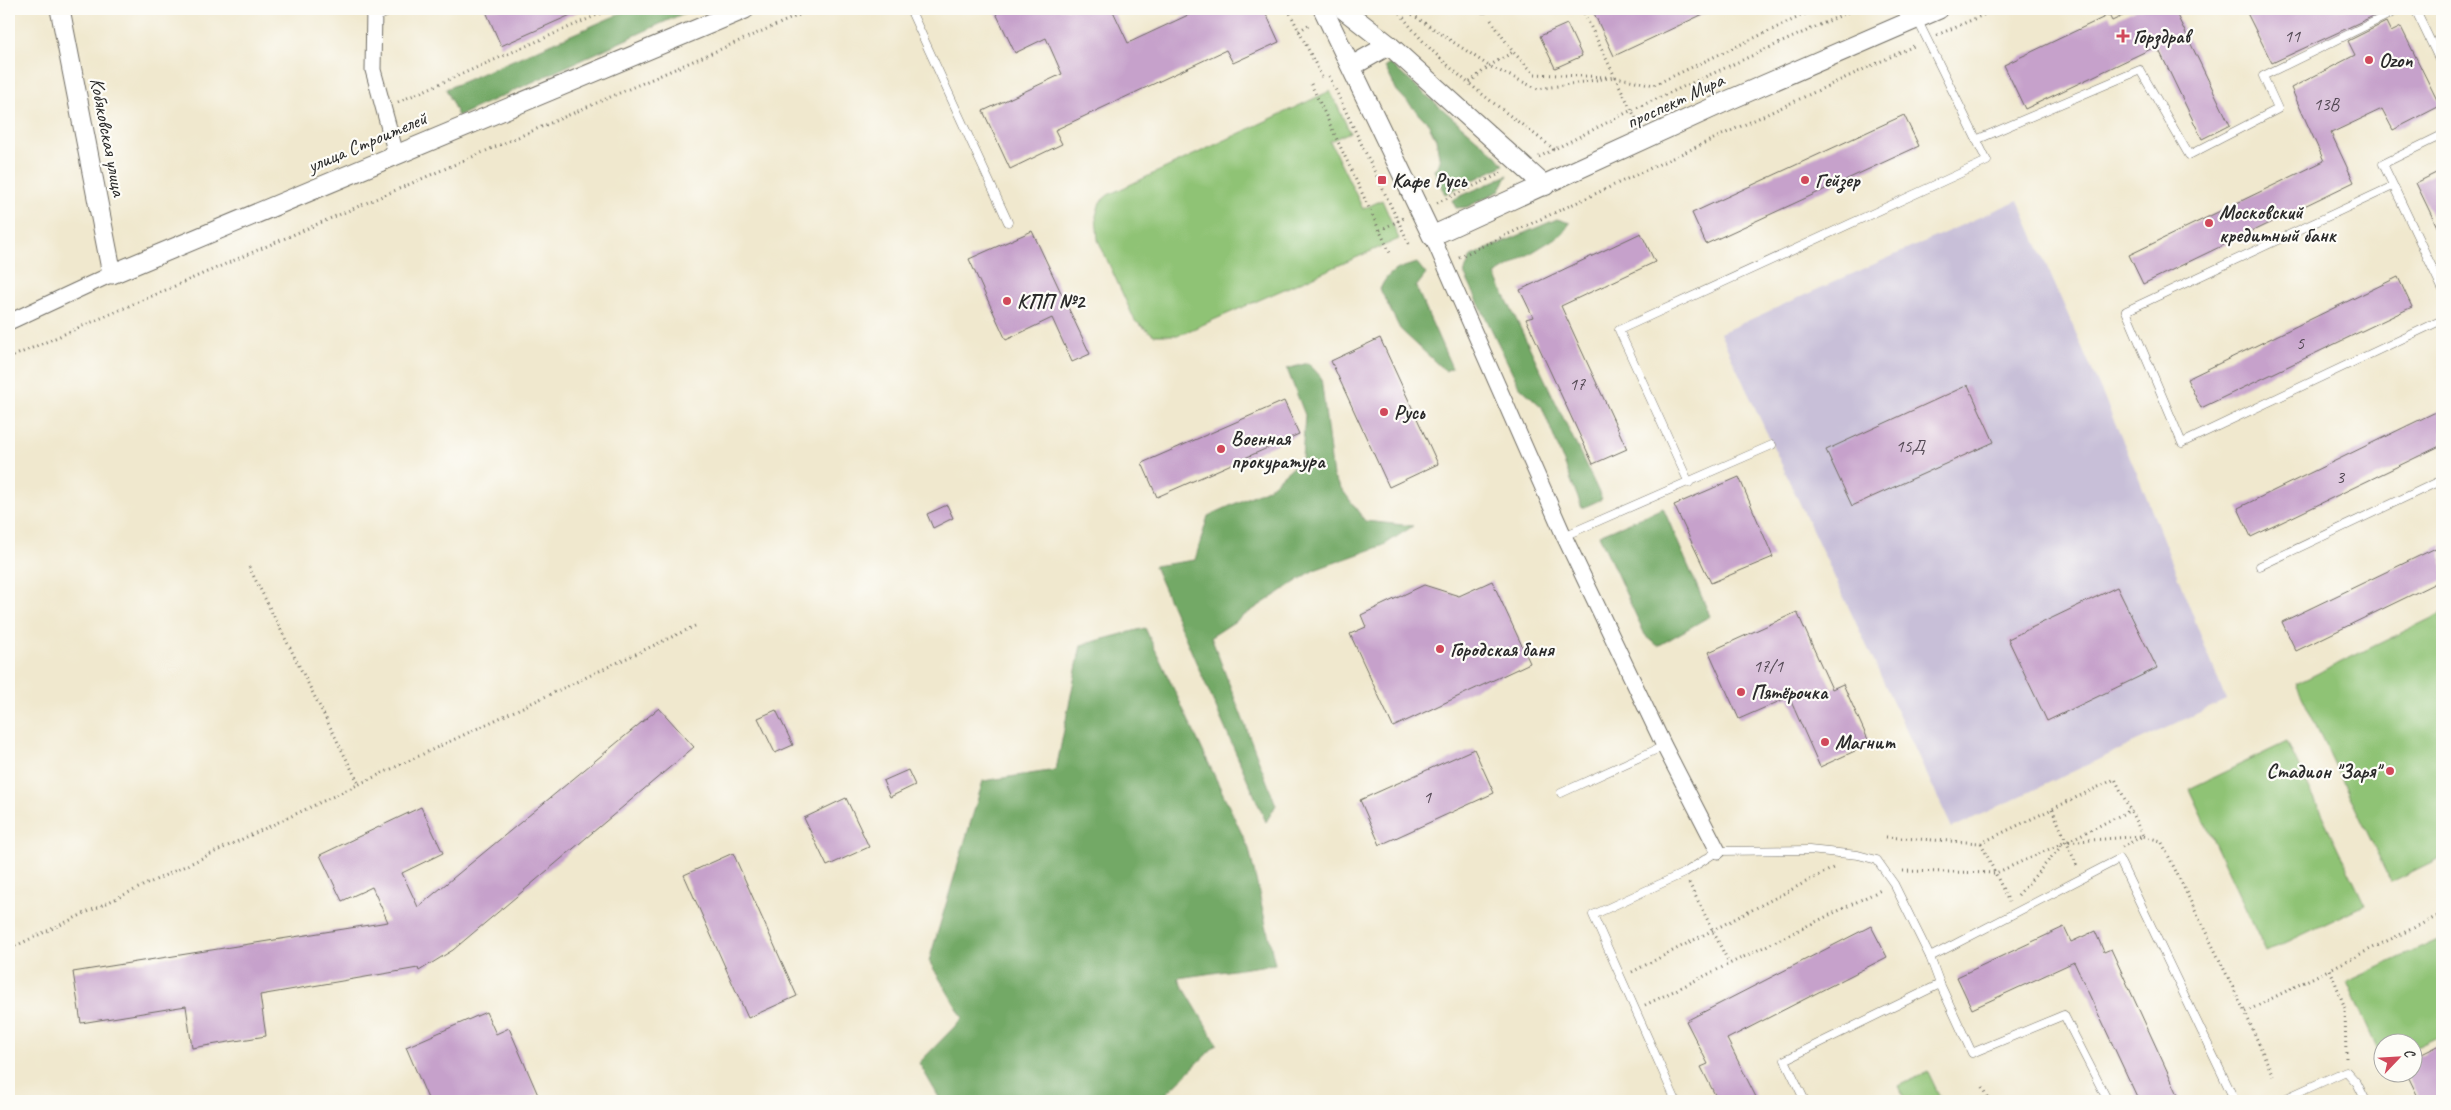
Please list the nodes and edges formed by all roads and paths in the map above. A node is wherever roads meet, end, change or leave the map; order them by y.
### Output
1 (60, 9) edge
2 (394, 9) edge
3 (611, 9) edge
4 (745, 9) edge
5 (813, 9) edge
6 (910, 9) edge
7 (1288, 9) edge
8 (1323, 9) edge
9 (1343, 9) edge
10 (1398, 9) edge
11 (1404, 9) edge
12 (1484, 9) edge
13 (1582, 9) edge
14 (1816, 9) edge
15 (1855, 9) edge
16 (1939, 9) edge
17 (1997, 9) edge
18 (2400, 9) edge
19 (2415, 9) edge
20 (374, 14) edge
21 (1917, 19) junction
22 (1927, 40) junction
23 (1389, 45) junction
24 (1513, 52) junction
25 (2442, 65) edge
26 (1352, 66) junction
27 (1488, 66) junction
28 (1329, 76) dead end
29 (1615, 77) junction
30 (1323, 79) dead end
31 (1470, 82) junction
32 (1311, 84) dead end
33 (384, 108) junction
34 (1632, 110) junction
35 (2442, 135) edge
36 (1646, 139) junction
37 (1976, 140) junction
38 (1555, 150) junction
39 (396, 154) junction
40 (1522, 164) junction
41 (1545, 186) junction
42 (2393, 186) junction
43 (1420, 211) junction
44 (1398, 220) junction
45 (1008, 222) dead end
46 (1380, 230) junction
47 (1432, 236) junction
48 (1410, 246) dead end
49 (1391, 255) dead end
50 (1444, 264) junction
51 (112, 274) junction
52 (2442, 288) edge
53 (2442, 320) edge
54 (9, 322) edge
55 (9, 358) edge
56 (1772, 445) dead end
57 (2442, 480) edge
58 (1689, 483) junction
59 (1564, 536) junction
60 (2260, 566) dead end
61 (249, 567) dead end
62 (695, 626) dead end
63 (1664, 746) junction
64 (359, 784) junction
65 (1561, 793) dead end
66 (2052, 809) junction
67 (2131, 810) junction
68 (2143, 836) junction
69 (1886, 838) dead end
70 (2065, 842) junction
71 (1981, 843) junction
72 (2119, 848) dead end
73 (1718, 851) junction
74 (1858, 855) junction
75 (2086, 865) dead end
76 (2078, 869) junction
77 (1902, 872) dead end
78 (1684, 873) junction
79 (1996, 873) junction
80 (2070, 874) dead end
81 (1894, 884) junction
82 (2027, 896) dead end
83 (2010, 905) junction
84 (2442, 914) edge
85 (1712, 930) junction
86 (11, 948) dead end
87 (1930, 957) junction
88 (1729, 964) junction
89 (2330, 969) junction
90 (1620, 978) junction
91 (1940, 984) junction
92 (1634, 1010) junction
93 (2245, 1012) junction
94 (2346, 1071) junction
95 (2274, 1076) dead end
96 (1983, 1087) dead end
97 (1676, 1101) edge
98 (1805, 1101) edge
99 (1990, 1101) edge
100 (2108, 1101) edge
101 (2235, 1101) edge
102 (2280, 1101) edge
103 (2366, 1101) edge

1 - 51 street, Кобяковская улица
2 - 20 lane
3 - 33 path
4 - 39 street, улица Строителей
5 - 55 path
6 - 45 lane
7 - 30 path
8 - 26 street
9 - 23 street
10 - 31 path
11 - 27 path
12 - 24 path
13 - 29 path
14 - 29 path
15 - 34 path
16 - 21 street, проспект Мира
17 - 22 path
18 - 37 lane
19 - 25 lane
20 - 33 street
21 - 22 lane
21 - 36 street, проспект Мира
22 - 37 lane
22 - 50 path
23 - 26 street
23 - 40 street
24 - 27 path
24 - 29 path
26 - 43 street
27 - 29 path
27 - 31 path
28 - 44 path
29 - 34 path
31 - 38 path
32 - 46 path
33 - 39 street
34 - 36 path
34 - 38 path
35 - 42 lane
36 - 41 street, проспект Мира
37 - 58 lane
38 - 40 path
39 - 51 street, улица Строителей
40 - 41 street
40 - 43 path
41 - 47 street, проспект Мира
42 - 52 lane
42 - 53 lane
43 - 44 path
43 - 47 street
44 - 46 path
44 - 48 path
46 - 49 path
47 - 50 street
50 - 59 street
51 - 54 street, улица Строителей
56 - 58 lane
57 - 60 lane
58 - 59 lane
59 - 63 street
61 - 64 path
62 - 64 path
63 - 65 lane
63 - 73 street
64 - 86 path
66 - 67 path
66 - 70 path
66 - 71 path
67 - 68 path
67 - 70 path
68 - 70 path
68 - 72 path
68 - 93 path
69 - 71 path
70 - 76 path
70 - 79 path
70 - 83 path
71 - 79 path
73 - 74 lane
73 - 78 lane
74 - 81 lane
74 - 85 path
75 - 76 path
76 - 80 path
77 - 79 path
78 - 85 path
78 - 90 lane
79 - 83 path
81 - 87 lane
81 - 88 path
82 - 83 path
84 - 89 path
85 - 88 path
85 - 90 path
87 - 91 lane
87 - 101 lane
88 - 92 path
89 - 93 path
89 - 94 path
90 - 92 lane
91 - 98 lane
91 - 100 lane
92 - 97 lane
93 - 95 path
94 - 102 lane
94 - 103 lane
96 - 99 path

